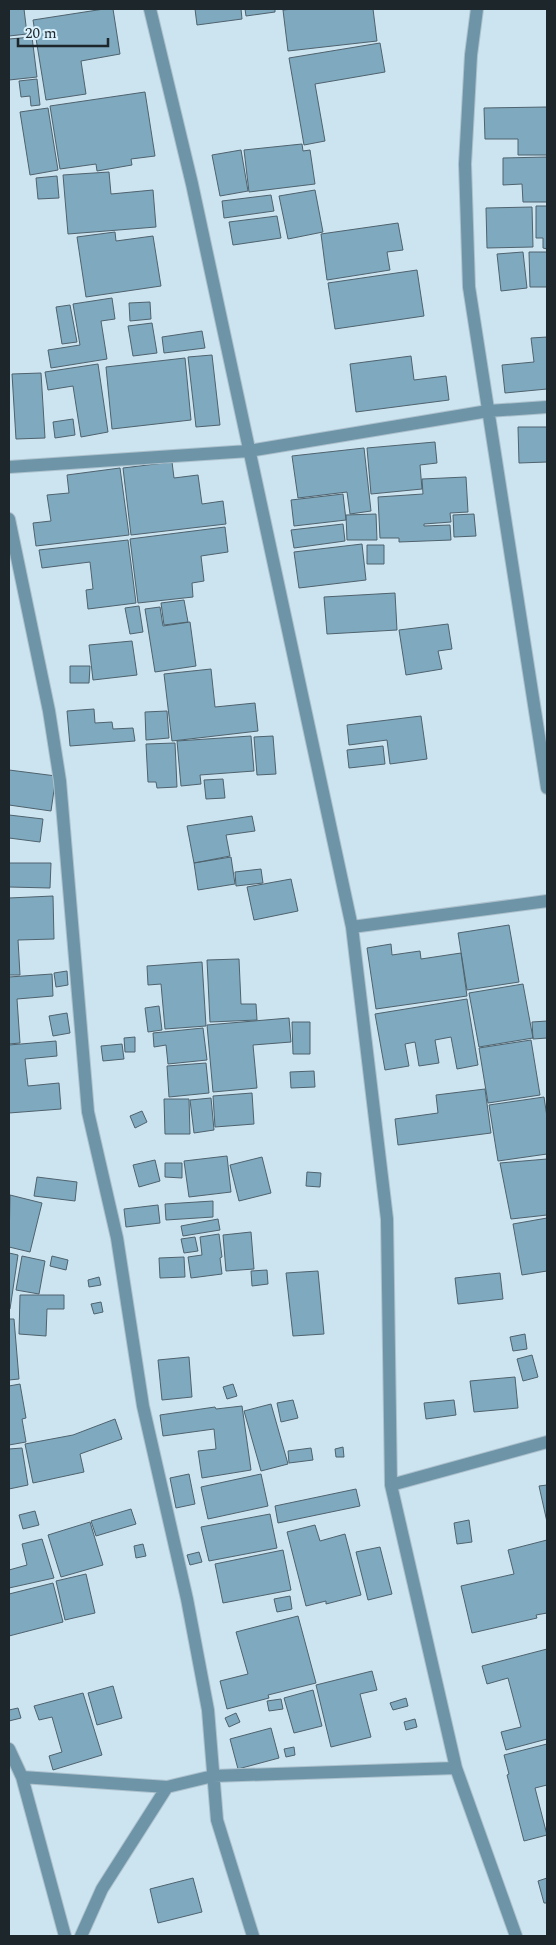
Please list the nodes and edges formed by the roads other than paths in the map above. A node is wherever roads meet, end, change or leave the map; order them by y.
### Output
1 (150, 9) edge
2 (477, 9) edge
3 (547, 407) edge
4 (488, 411) junction
5 (249, 451) junction
6 (9, 467) edge
7 (9, 519) edge
8 (547, 788) edge
9 (547, 901) edge
10 (352, 927) junction
11 (547, 1442) edge
12 (391, 1485) junction
13 (9, 1749) edge
14 (456, 1768) junction
15 (22, 1776) junction
16 (213, 1776) junction
17 (167, 1787) junction
18 (65, 1936) edge
19 (81, 1936) edge
20 (253, 1936) edge
21 (516, 1936) edge

1 - 5 street
2 - 4 street
3 - 4 street
4 - 5 street
4 - 8 street
5 - 6 street
5 - 10 street
7 - 16 street
9 - 10 street
10 - 12 street
11 - 12 street
12 - 14 street
13 - 15 street
14 - 16 street
14 - 21 street
15 - 17 street
15 - 18 street
16 - 17 street
16 - 20 street
17 - 19 street

